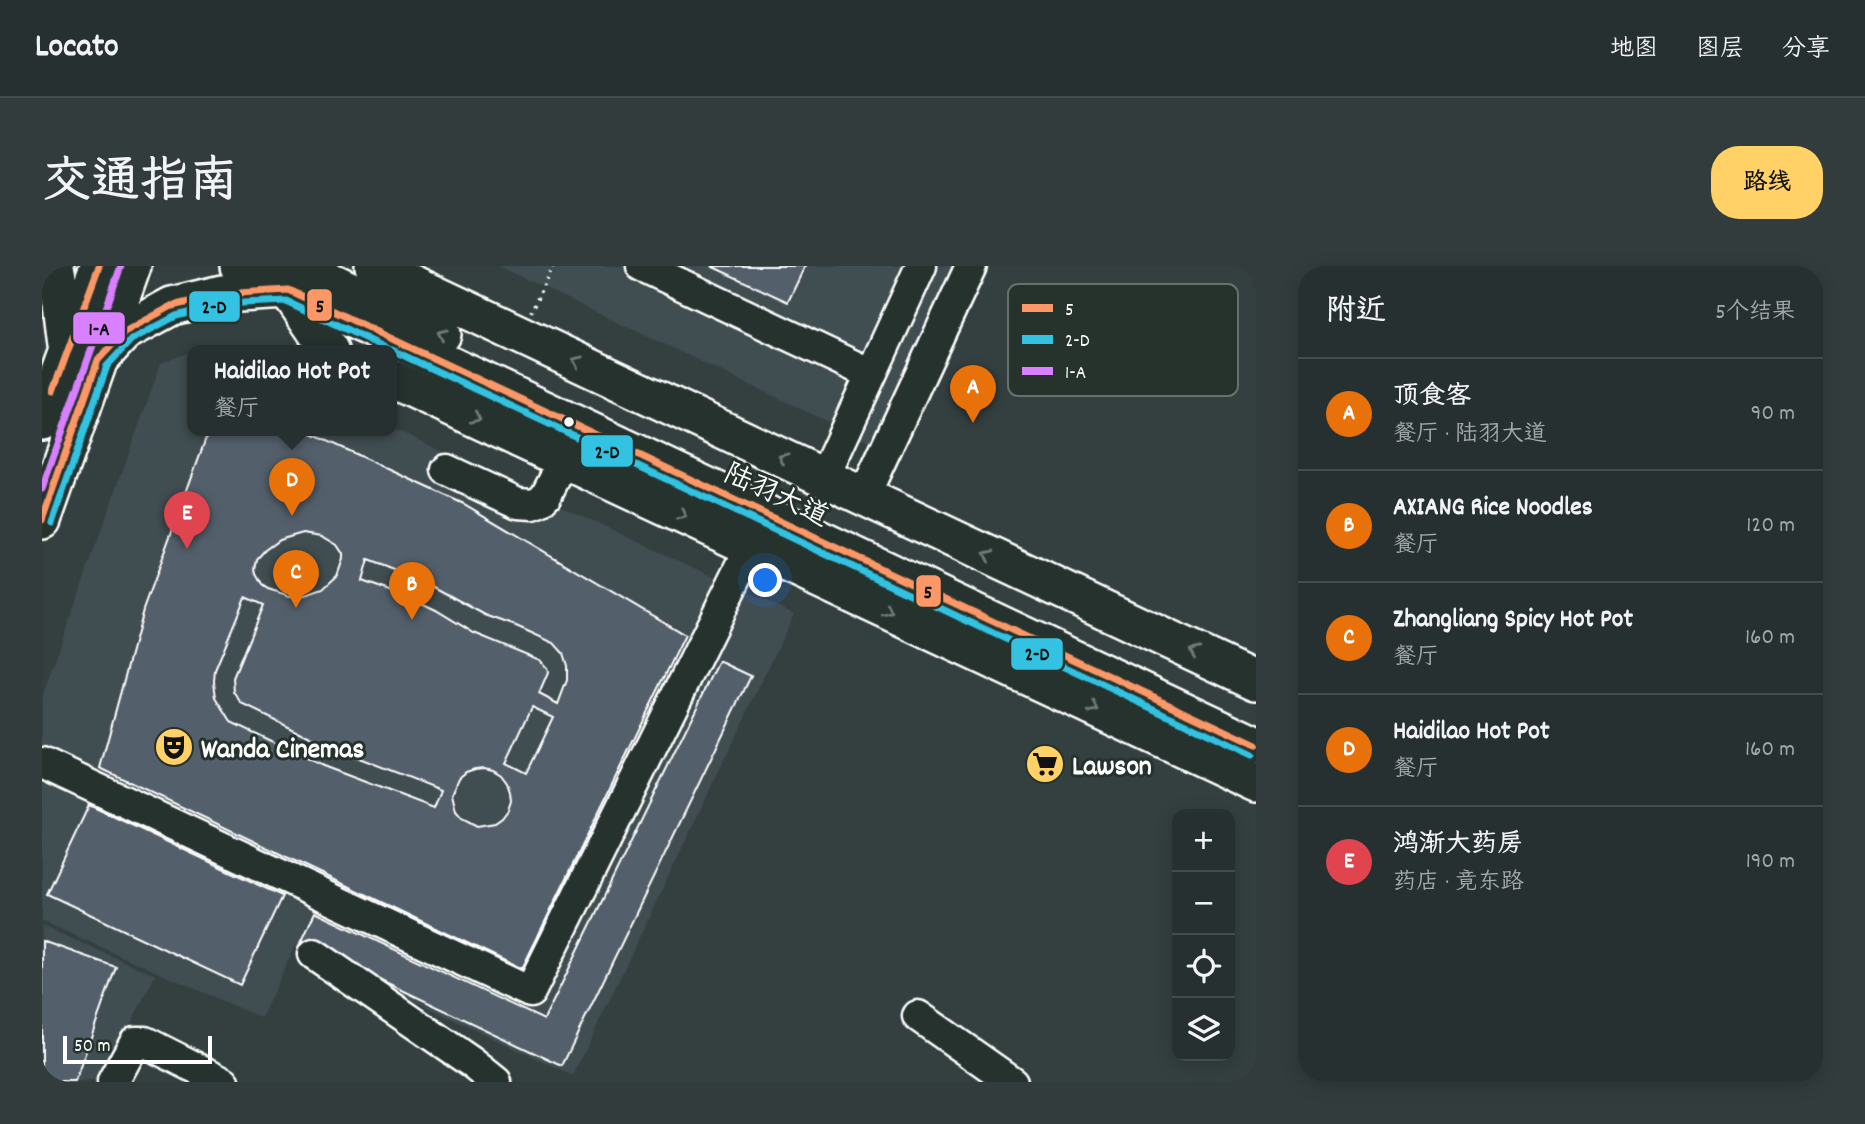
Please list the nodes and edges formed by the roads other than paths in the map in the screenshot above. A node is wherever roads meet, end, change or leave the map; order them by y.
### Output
1 (55, 266) edge
2 (99, 266) edge
3 (132, 266) edge
4 (239, 266) edge
5 (374, 266) edge
6 (642, 266) edge
7 (920, 266) edge
8 (971, 266) edge
9 (293, 278) edge
10 (326, 345) edge
11 (83, 356) junction
12 (871, 374) junction
13 (397, 381) edge
14 (42, 421) edge
15 (564, 460) junction
16 (447, 470) dead end
17 (824, 477) junction
18 (864, 496) junction
19 (42, 520) edge
20 (751, 547) junction
21 (1256, 681) edge
22 (1256, 720) edge
23 (1256, 745) edge
24 (42, 763) edge
25 (1256, 783) edge
26 (314, 954) dead end
27 (918, 1016) dead end
28 (113, 1082) edge
29 (224, 1082) edge
30 (496, 1082) edge
31 (1012, 1082) edge

1 - 11 main road
2 - 11 main road
3 - 11 main road
4 - 9 main road, 陆羽大道
17 -> 5 main road
6 - 12 street
7 - 12 street
8 - 18 street
9 - 10 main road
9 - 11 main road
22 -> 9 main road, 陆羽大道
9 - 23 main road, 陆羽大道
11 - 14 main road
11 - 19 main road
12 - 17 street
13 -> 15 main road
15 - 16 street
15 -> 20 main road
17 - 18 main road
21 -> 18 main road
20 - 24 street
20 -> 25 main road
26 - 30 street
27 - 31 street
28 - 29 street

